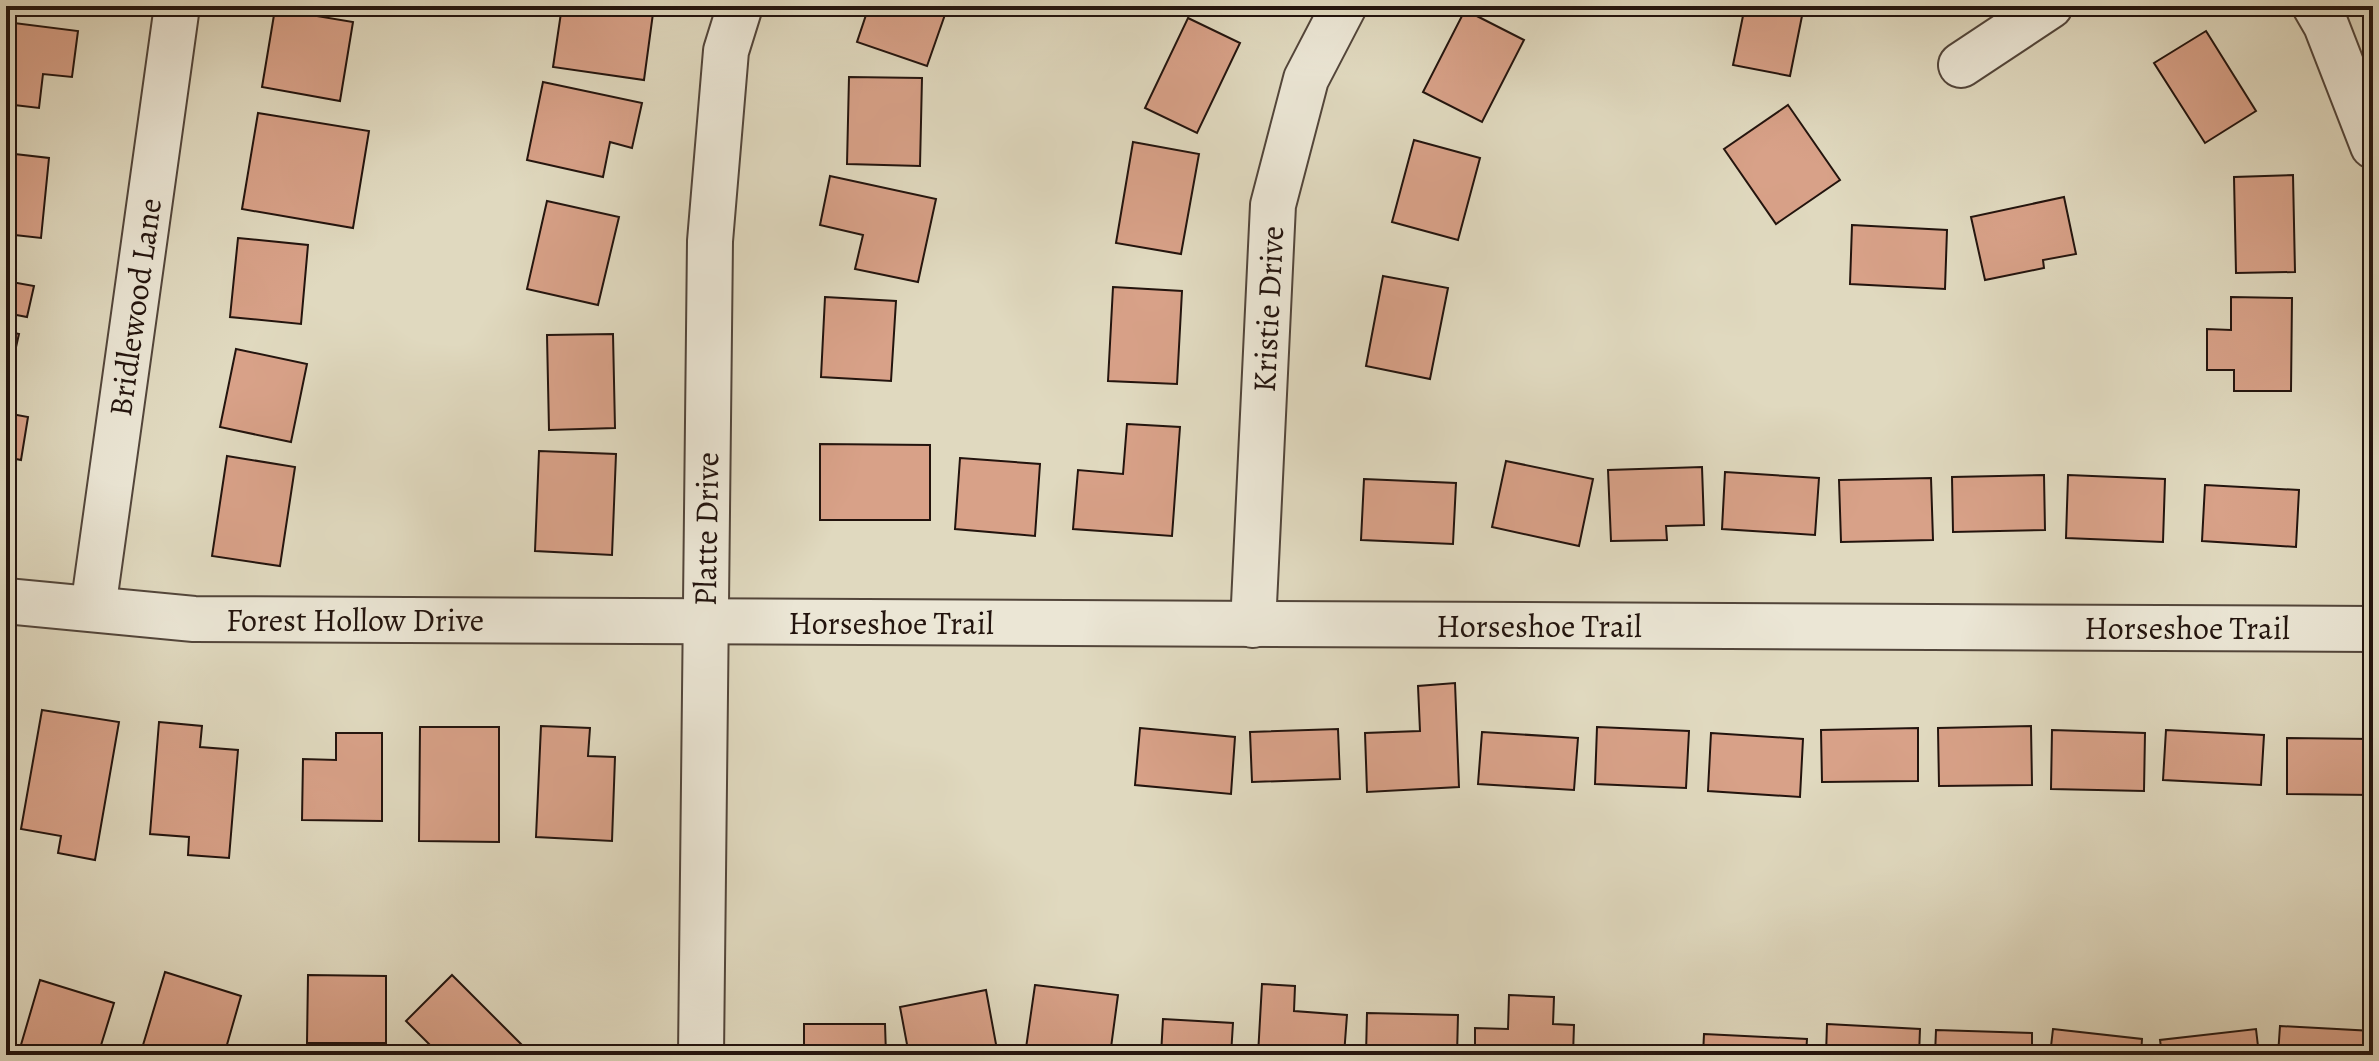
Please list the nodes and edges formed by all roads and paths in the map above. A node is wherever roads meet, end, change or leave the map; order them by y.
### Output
1 (177, 6) edge
2 (740, 6) edge
3 (1344, 6) edge
4 (2050, 6) edge
5 (2315, 6) edge
6 (1961, 65) dead end
7 (2373, 146) edge
8 (6, 601) edge
9 (93, 609) junction
10 (704, 622) junction
11 (1253, 625) junction
12 (2373, 629) edge
13 (701, 1055) edge

1 - 9 street, Bridlewood Lane
2 - 10 street, Platte Drive
3 - 11 street, Kristie Drive
4 - 6 street
5 - 7 street
8 - 9 street, Forest Hollow Drive
9 - 10 street, Forest Hollow Drive
10 - 11 street, Horseshoe Trail
10 - 13 street, Platte Drive
11 - 12 street, Horseshoe Trail

